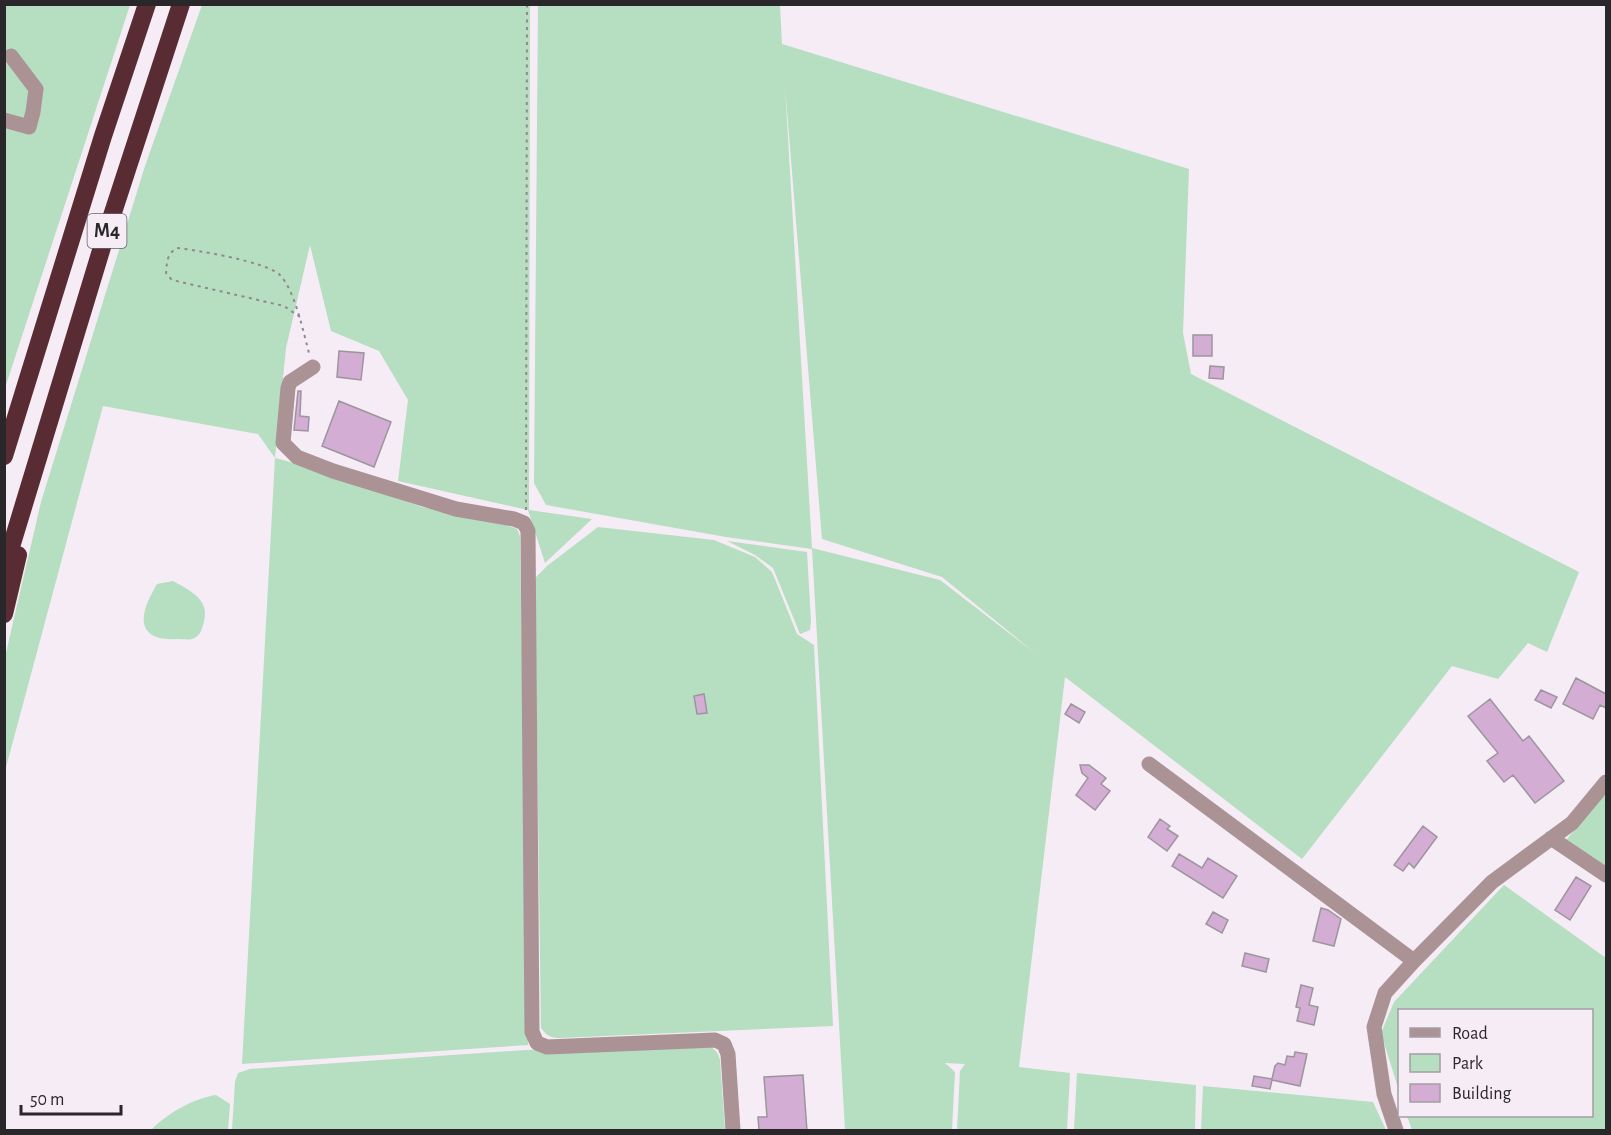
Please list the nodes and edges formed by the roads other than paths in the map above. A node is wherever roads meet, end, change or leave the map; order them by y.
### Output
1 (147, 4) edge
2 (181, 4) edge
3 (11, 56) dead end
4 (4, 120) edge
5 (29, 127) junction
6 (4, 132) edge
7 (313, 367) road end
8 (5, 453) edge
9 (38, 460) junction
10 (4, 570) edge
11 (4, 614) edge
12 (1149, 764) dead end
13 (1606, 782) edge
14 (1551, 838) junction
15 (1606, 875) edge
16 (1414, 961) junction
17 (733, 1131) edge
18 (1395, 1131) edge

1 - 8 highway, M4
2 - 9 highway, M4
3 - 5 street
4 - 5 street
5 - 6 street
7 - 17 street
9 - 10 highway, M4
9 - 11 highway
12 - 16 street
13 - 14 street
14 - 15 street
14 - 16 street
16 - 18 street

